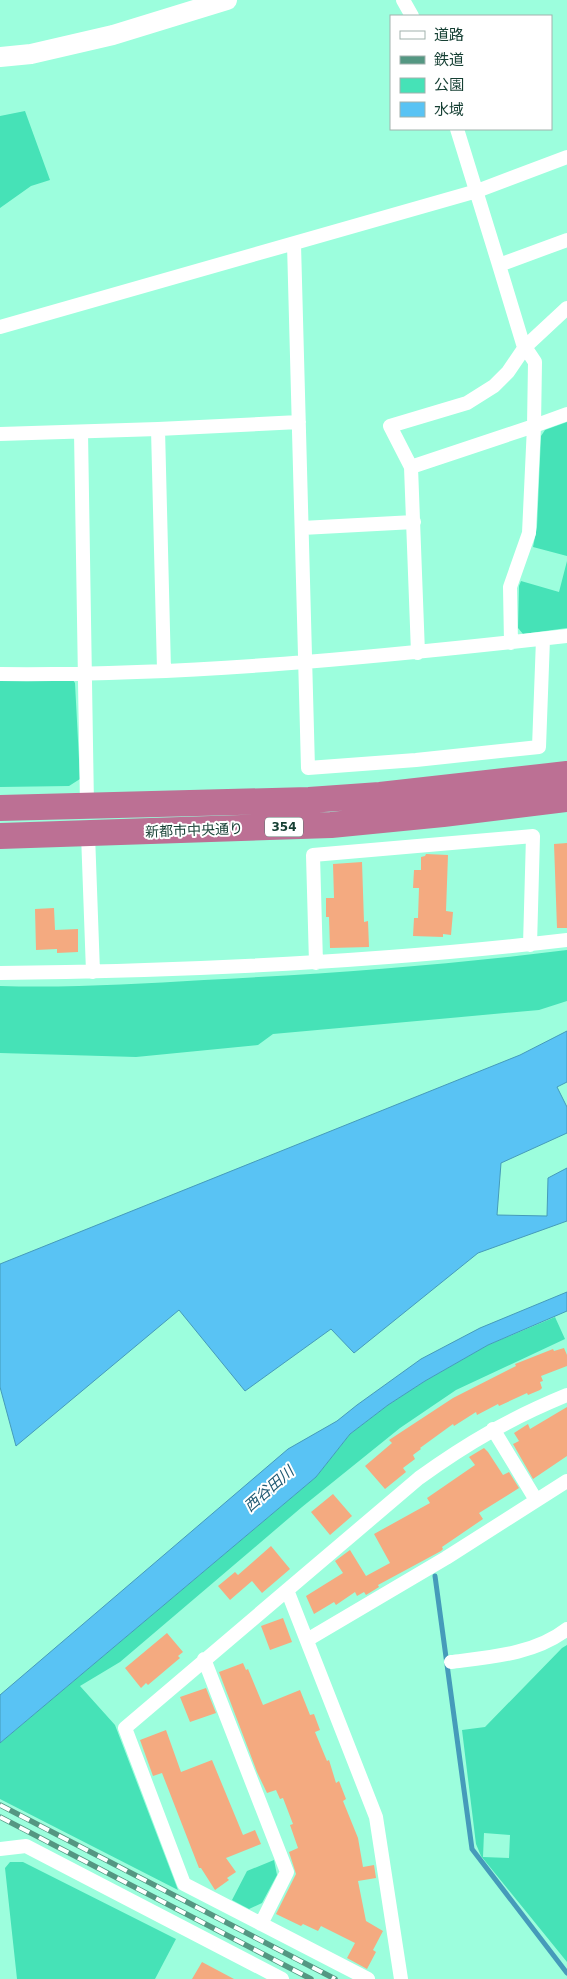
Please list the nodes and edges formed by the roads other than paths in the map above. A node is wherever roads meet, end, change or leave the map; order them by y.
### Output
1 (227, 0) edge
2 (403, 0) edge
3 (411, 15) edge
4 (0, 57) edge
5 (457, 130) edge
6 (567, 157) edge
7 (477, 190) junction
8 (567, 240) edge
9 (294, 244) junction
10 (499, 265) junction
11 (567, 308) edge
12 (0, 327) edge
13 (525, 347) junction
14 (567, 414) edge
15 (299, 422) junction
16 (534, 426) junction
17 (158, 430) junction
18 (81, 432) junction
19 (0, 434) edge
20 (411, 467) junction
21 (414, 522) junction
22 (302, 528) junction
23 (567, 636) edge
24 (543, 639) junction
25 (511, 642) junction
26 (418, 653) junction
27 (307, 662) junction
28 (164, 670) junction
29 (0, 674) edge
30 (84, 675) junction
31 (567, 774) edge
32 (567, 799) edge
33 (87, 806) junction
34 (0, 808) edge
35 (88, 834) junction
36 (0, 836) edge
37 (567, 940) edge
38 (530, 945) junction
39 (316, 962) junction
40 (93, 972) junction
41 (0, 973) edge
42 (567, 1395) edge
43 (493, 1429) junction
44 (567, 1481) edge
45 (536, 1500) junction
46 (287, 1590) junction
47 (567, 1629) edge
48 (307, 1640) junction
49 (204, 1659) junction
50 (451, 1662) dead end
51 (0, 1849) edge
52 (261, 1924) junction
53 (282, 1979) edge
54 (368, 1979) edge
55 (401, 1979) edge

1 - 4 street
2 - 3 street
5 - 7 street
6 - 7 street
7 - 9 street
7 - 10 street
8 - 10 street
9 - 12 street
9 - 15 street
10 - 13 street
11 - 13 street
13 - 16 street
13 - 20 street
14 - 16 street
15 - 17 street
15 - 22 street
16 - 20 street
16 - 25 street
17 - 18 street
17 - 28 street
18 - 19 street
18 - 30 street
20 - 21 street
21 - 22 street
21 - 26 street
22 - 27 street
23 - 24 street
24 - 25 street
24 - 27 street
25 - 26 street
26 - 27 street
27 - 28 street
28 - 30 street
29 - 30 street
30 - 33 street
31 - 33 highway, 新都市中央通り / 354
32 - 35 highway, 新都市中央通り / 354
33 - 34 highway, 新都市中央通り / 354
35 - 36 highway, 新都市中央通り / 354
35 - 40 street
37 - 38 street
38 - 39 street
38 - 39 street
39 - 40 street
40 - 41 street
42 - 43 street
43 - 45 street
43 - 46 street
44 - 45 street
45 - 48 street
46 - 48 street
46 - 49 street
47 - 50 street
48 - 55 street
49 - 52 street
49 - 52 street
51 - 53 street
52 - 54 street

